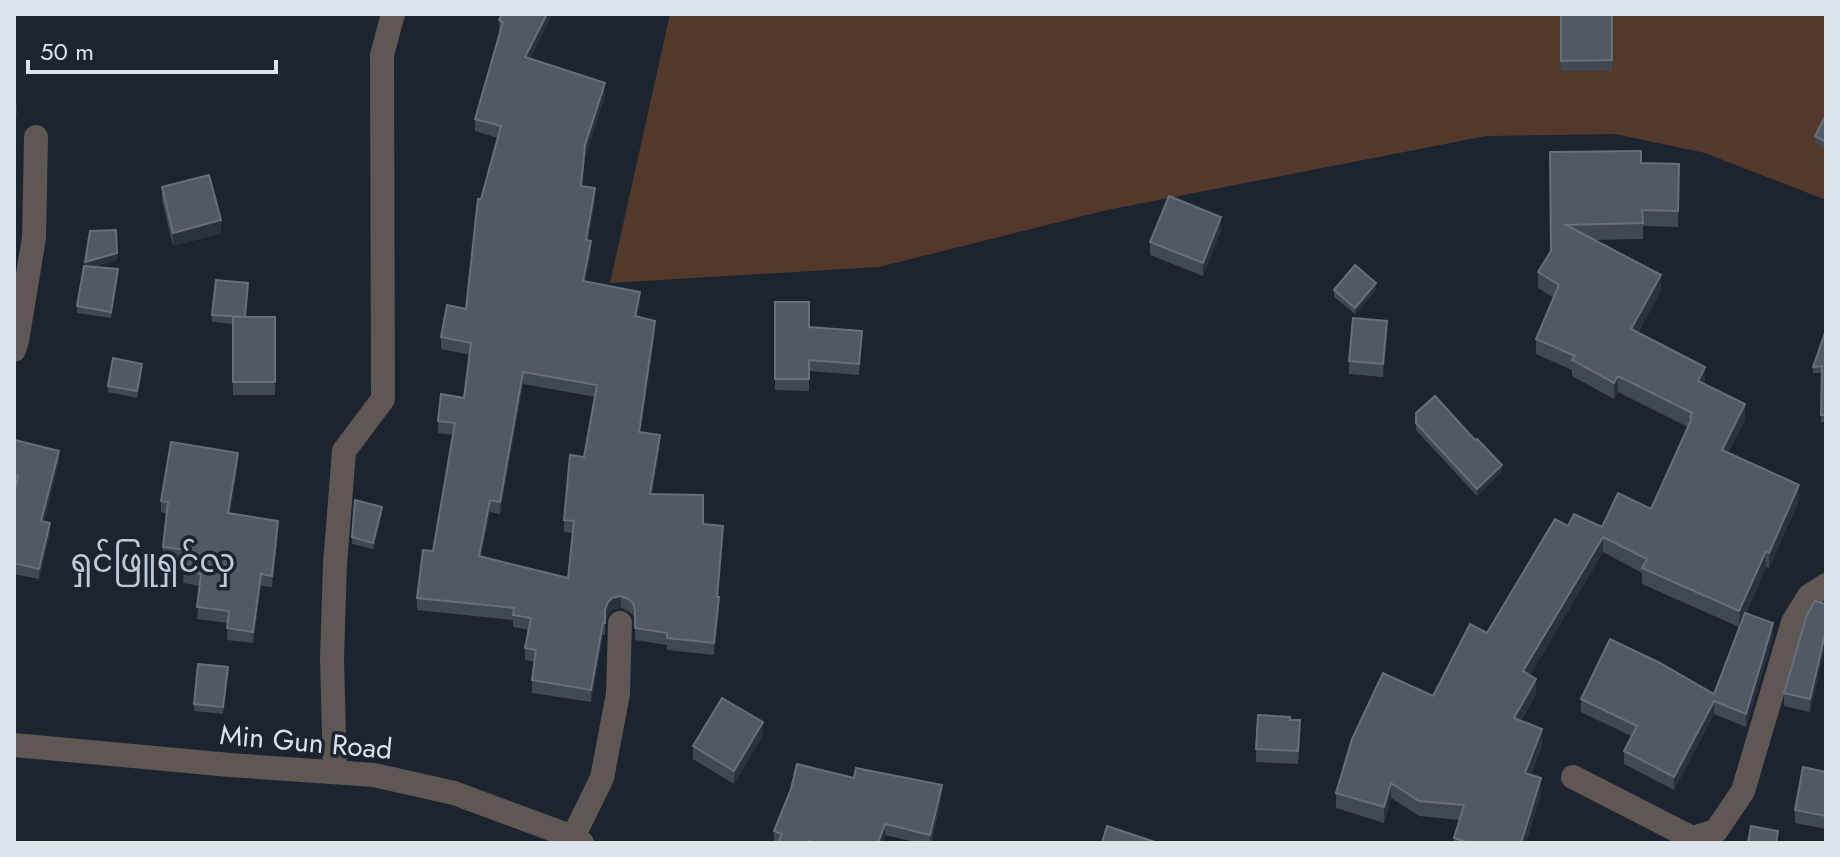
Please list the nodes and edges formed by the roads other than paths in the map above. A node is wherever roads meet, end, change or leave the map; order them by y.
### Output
1 (393, 14) edge
2 (36, 137) dead end
3 (14, 350) edge
4 (1826, 585) edge
5 (620, 623) dead end
6 (14, 745) edge
7 (335, 772) junction
8 (1573, 777) dead end
9 (578, 840) edge
10 (1691, 841) edge

1 - 7 street
2 - 3 street
4 - 10 street
5 - 9 street
6 - 7 street, Min Gun Road
7 - 9 street, Min Gun Road
8 - 10 street

